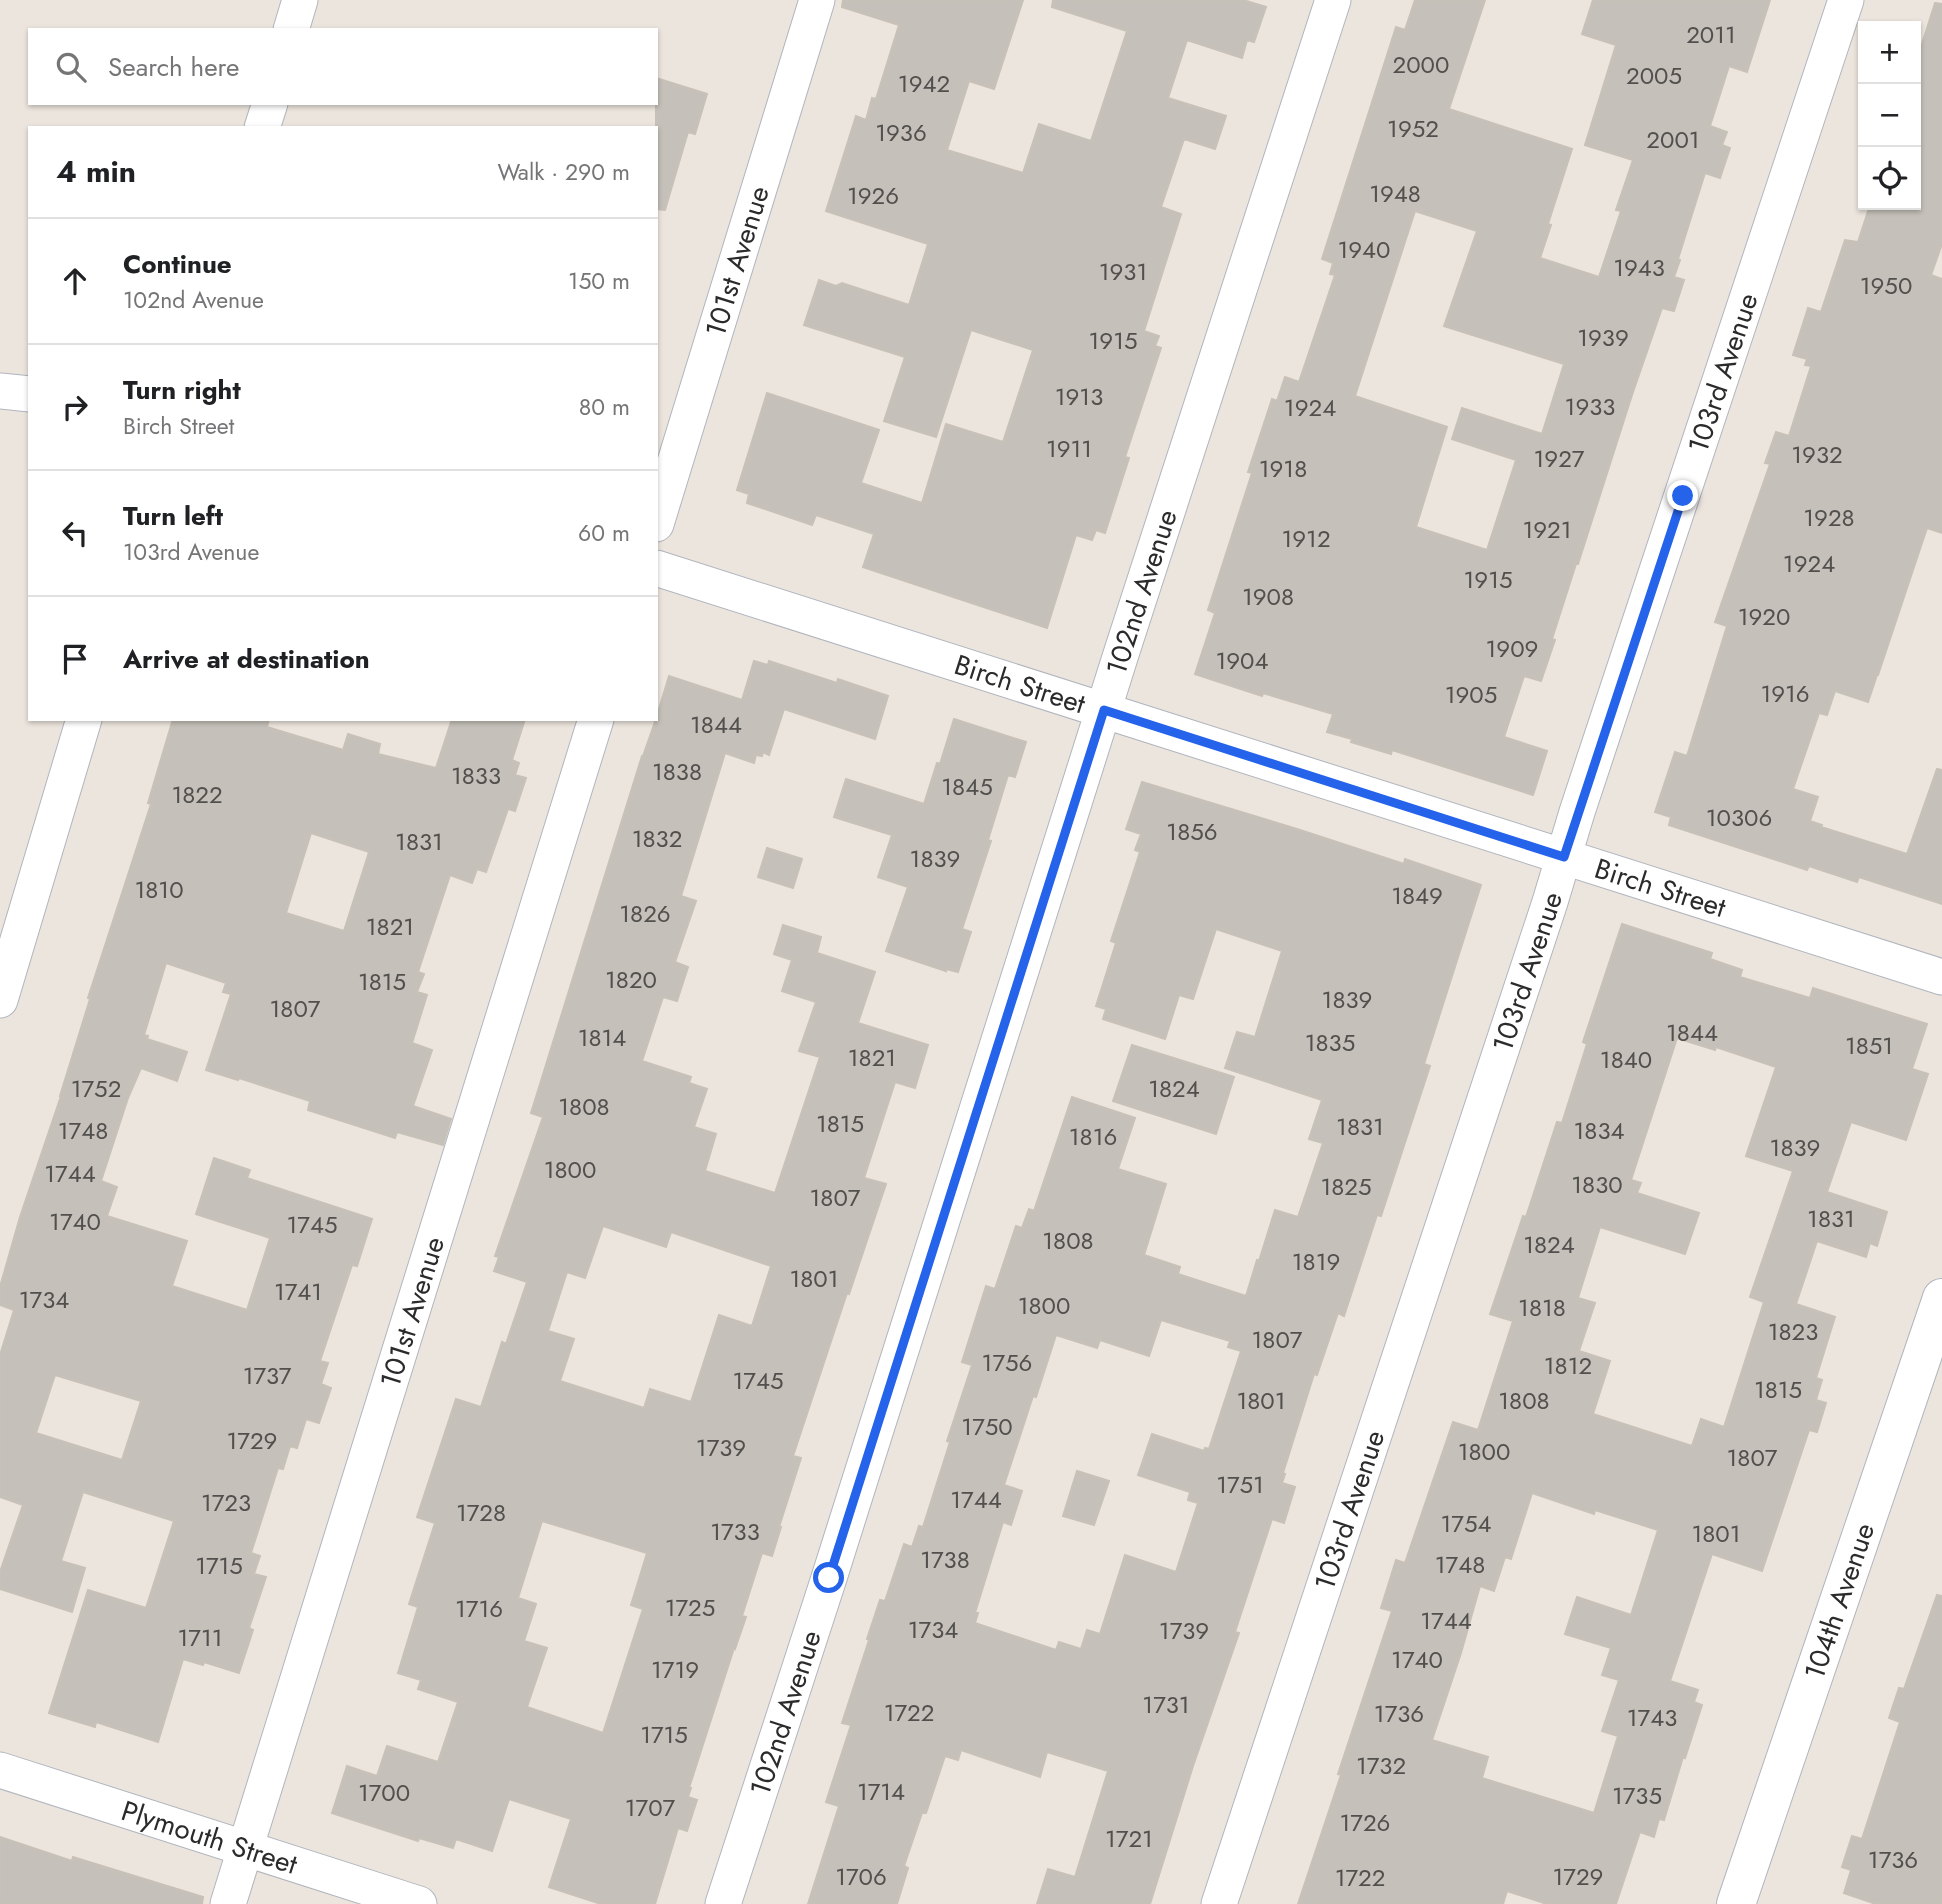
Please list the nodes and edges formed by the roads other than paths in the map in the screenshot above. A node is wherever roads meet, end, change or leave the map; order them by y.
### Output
1 (300, 0) edge
2 (817, 0) edge
3 (1333, 0) edge
4 (1846, 0) edge
5 (292, 28) edge
6 (269, 105) edge
7 (263, 126) edge
8 (0, 391) edge
9 (28, 394) edge
10 (658, 517) edge
11 (658, 569) edge
12 (1104, 710) junction
13 (83, 721) edge
14 (595, 721) edge
15 (1564, 857) junction
16 (1942, 977) edge
17 (0, 1000) edge
18 (1942, 1298) edge
19 (0, 1770) edge
20 (245, 1849) junction
21 (228, 1904) edge
22 (419, 1904) edge
23 (723, 1904) edge
24 (1219, 1904) edge
25 (1736, 1904) edge

1 - 5 street
2 - 10 street, 101st Avenue
3 - 12 street, 102nd Avenue
4 - 15 street, 103rd Avenue
6 - 7 street
8 - 9 street
11 - 12 street, Birch Street
12 - 15 street, Birch Street
12 - 23 street, 102nd Avenue
13 - 17 street
14 - 20 street, 101st Avenue
15 - 16 street, Birch Street
15 - 24 street, 103rd Avenue
18 - 25 street, 104th Avenue
19 - 20 street, Plymouth Street
20 - 21 street, 101st Avenue
20 - 22 street, Plymouth Street

